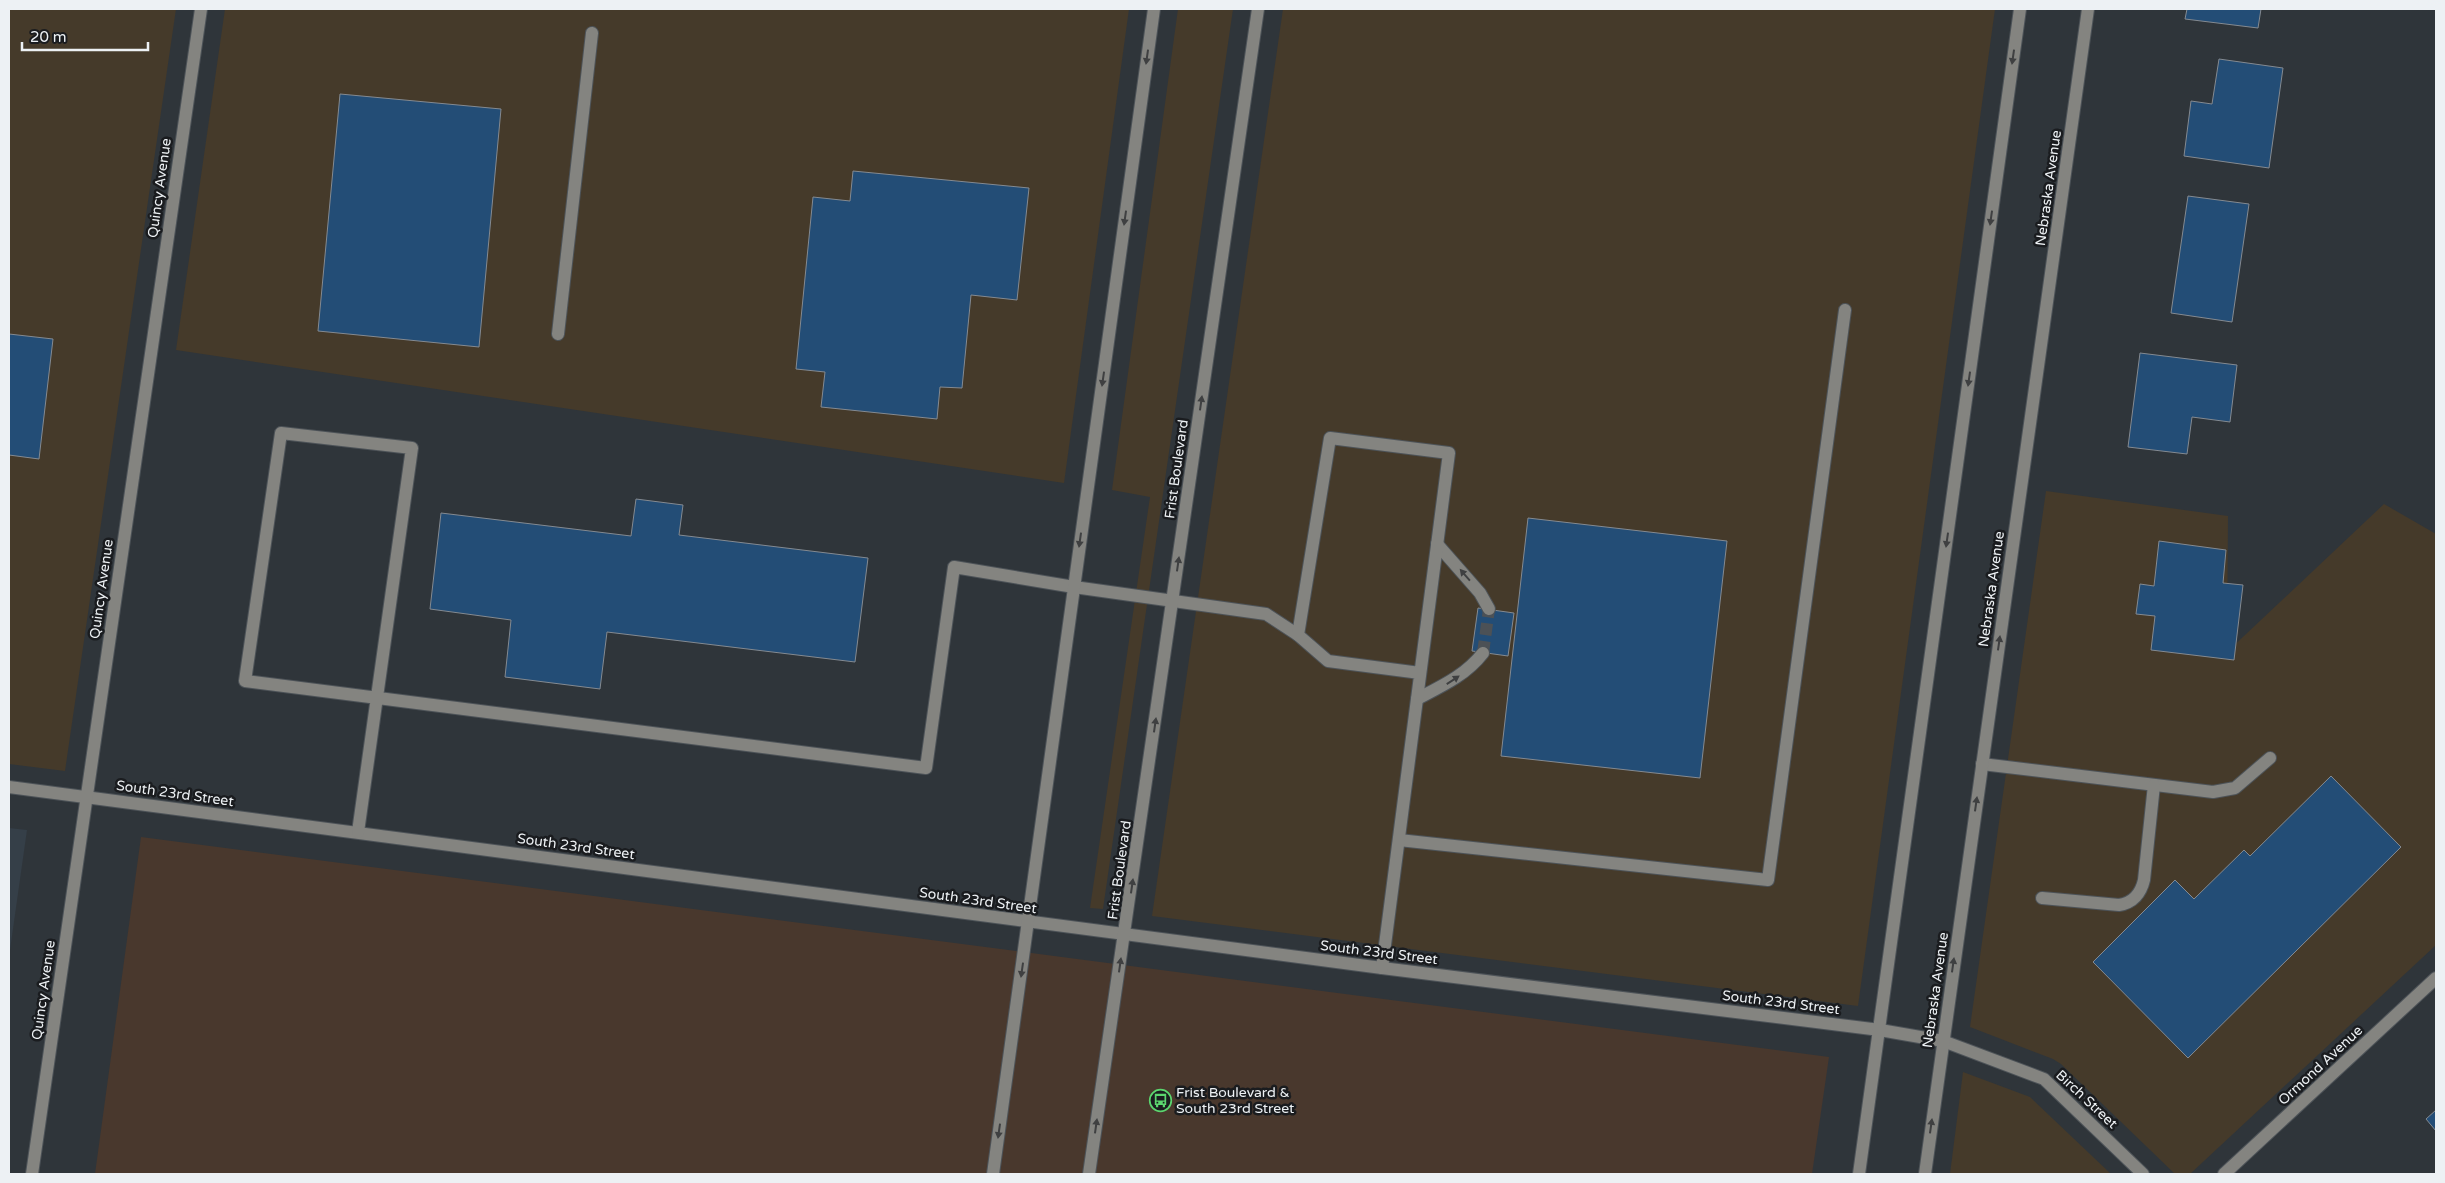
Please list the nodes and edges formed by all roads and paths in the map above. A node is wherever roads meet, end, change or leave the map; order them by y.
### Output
1 (201, 9) edge
2 (1154, 9) edge
3 (1258, 9) edge
4 (2020, 9) edge
5 (2088, 9) edge
6 (592, 33) dead end
7 (1845, 310) dead end
8 (558, 334) dead end
9 (1437, 544) junction
10 (1074, 587) junction
11 (1173, 600) junction
12 (1489, 609) tunnel mouth
13 (1298, 635) junction
14 (1483, 653) tunnel mouth
15 (1420, 673) junction
16 (376, 697) junction
17 (1416, 699) junction
18 (2270, 758) dead end
19 (1982, 764) junction
20 (2154, 785) junction
21 (9, 786) edge
22 (86, 796) junction
23 (358, 832) junction
24 (1399, 840) junction
25 (2042, 898) dead end
26 (1028, 922) junction
27 (1125, 934) junction
28 (1382, 968) junction
29 (2436, 978) edge
30 (1880, 1030) junction
31 (1943, 1041) junction
32 (32, 1174) edge
33 (993, 1174) edge
34 (1089, 1174) edge
35 (1859, 1174) edge
36 (1925, 1174) edge
37 (2144, 1174) edge
38 (2224, 1174) edge

1 - 22 street, Quincy Avenue
2 -> 10 street
11 -> 3 street, Frist Boulevard
4 -> 30 street
19 -> 5 street, Nebraska Avenue
6 - 8 street
7 - 24 street
12 -> 9 street
9 - 13 street
9 - 15 street
10 - 11 street
10 - 16 street
10 - 26 street
11 - 13 street
27 -> 11 street, Frist Boulevard
13 - 15 street
17 -> 14 street
15 - 17 street
16 - 16 street
16 - 23 street
17 - 24 street
18 - 20 street
19 - 20 street
31 -> 19 street, Nebraska Avenue
20 - 25 street
21 - 22 street, South 23rd Street
22 - 23 street, South 23rd Street
22 - 32 street, Quincy Avenue
23 - 26 street, South 23rd Street
24 - 28 street
26 - 27 street, South 23rd Street
26 -> 33 street
27 - 28 street, South 23rd Street
34 -> 27 street, Frist Boulevard
28 - 30 street, South 23rd Street
29 - 38 street, Ormond Avenue
30 - 31 street, South 23rd Street
30 - 35 street
36 -> 31 street, Nebraska Avenue
31 - 37 street, Birch Street

